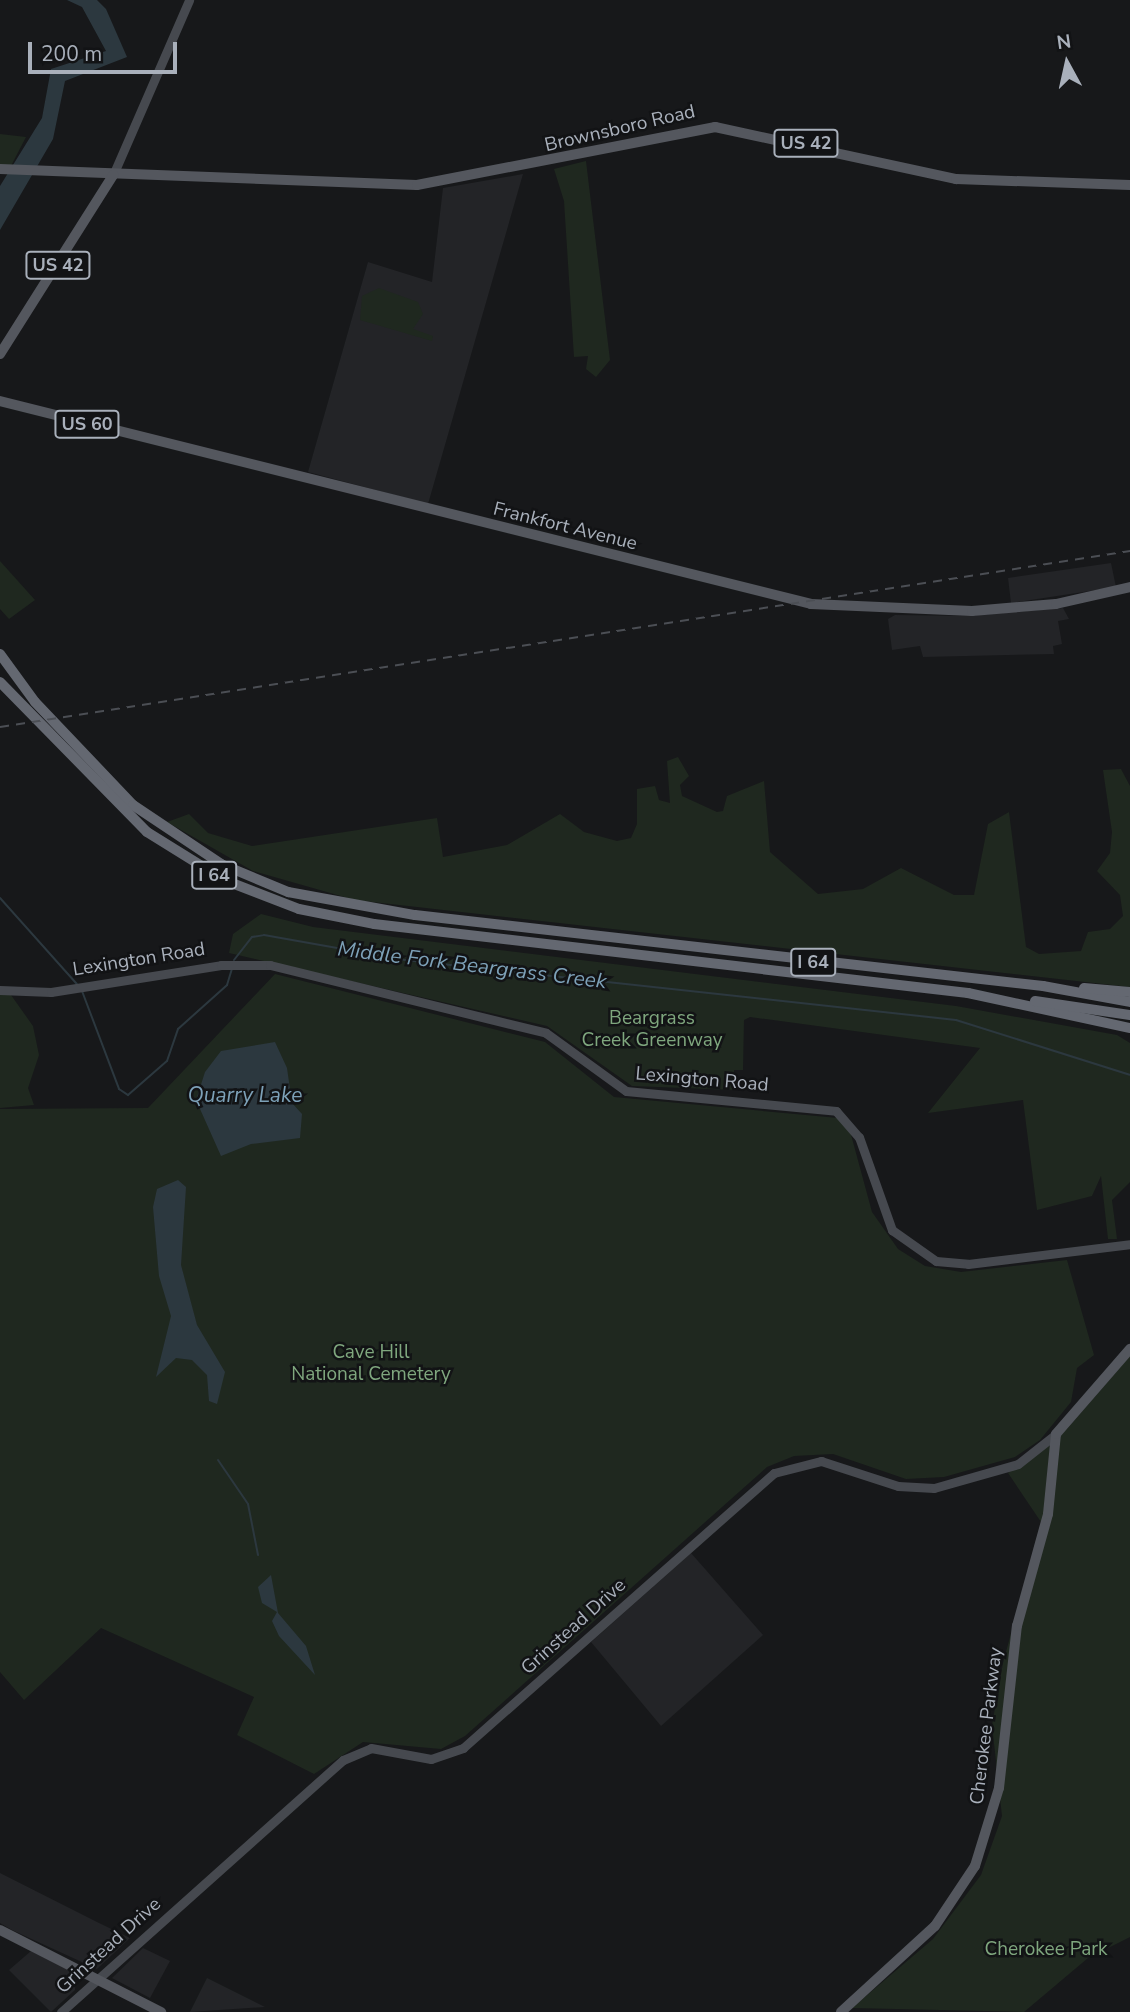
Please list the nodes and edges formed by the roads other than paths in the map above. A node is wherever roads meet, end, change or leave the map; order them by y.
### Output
1 (189, 0) edge
2 (4, 169) edge
3 (114, 175) junction
4 (1130, 184) edge
5 (0, 354) edge
6 (0, 401) edge
7 (1130, 586) edge
8 (0, 656) edge
9 (0, 682) edge
10 (1043, 986) junction
11 (0, 990) edge
12 (1130, 992) edge
13 (984, 996) junction
14 (1130, 1002) edge
15 (1130, 1015) edge
16 (1130, 1028) edge
17 (1130, 1244) edge
18 (1130, 1349) edge
19 (1056, 1434) junction
20 (0, 1930) edge
21 (98, 1980) junction
22 (843, 2011) edge
23 (61, 2012) edge
24 (162, 2012) edge

1 - 3 main road
2 - 3 main road, US 42
3 - 4 main road, Brownsboro Road / US 42
3 - 5 main road, US 42
6 - 7 main road, Frankfort Avenue / US 60
8 - 10 highway, I 64
9 - 13 highway, I 64
10 - 12 highway
10 - 14 highway, I 64
11 - 17 main road, Lexington Road
13 - 15 highway, I 64
13 - 16 highway
18 - 19 main road, Grinstead Drive
19 - 21 main road, Grinstead Drive
19 - 22 main road, Cherokee Parkway
20 - 21 main road
21 - 23 main road, Grinstead Drive
21 - 24 main road

